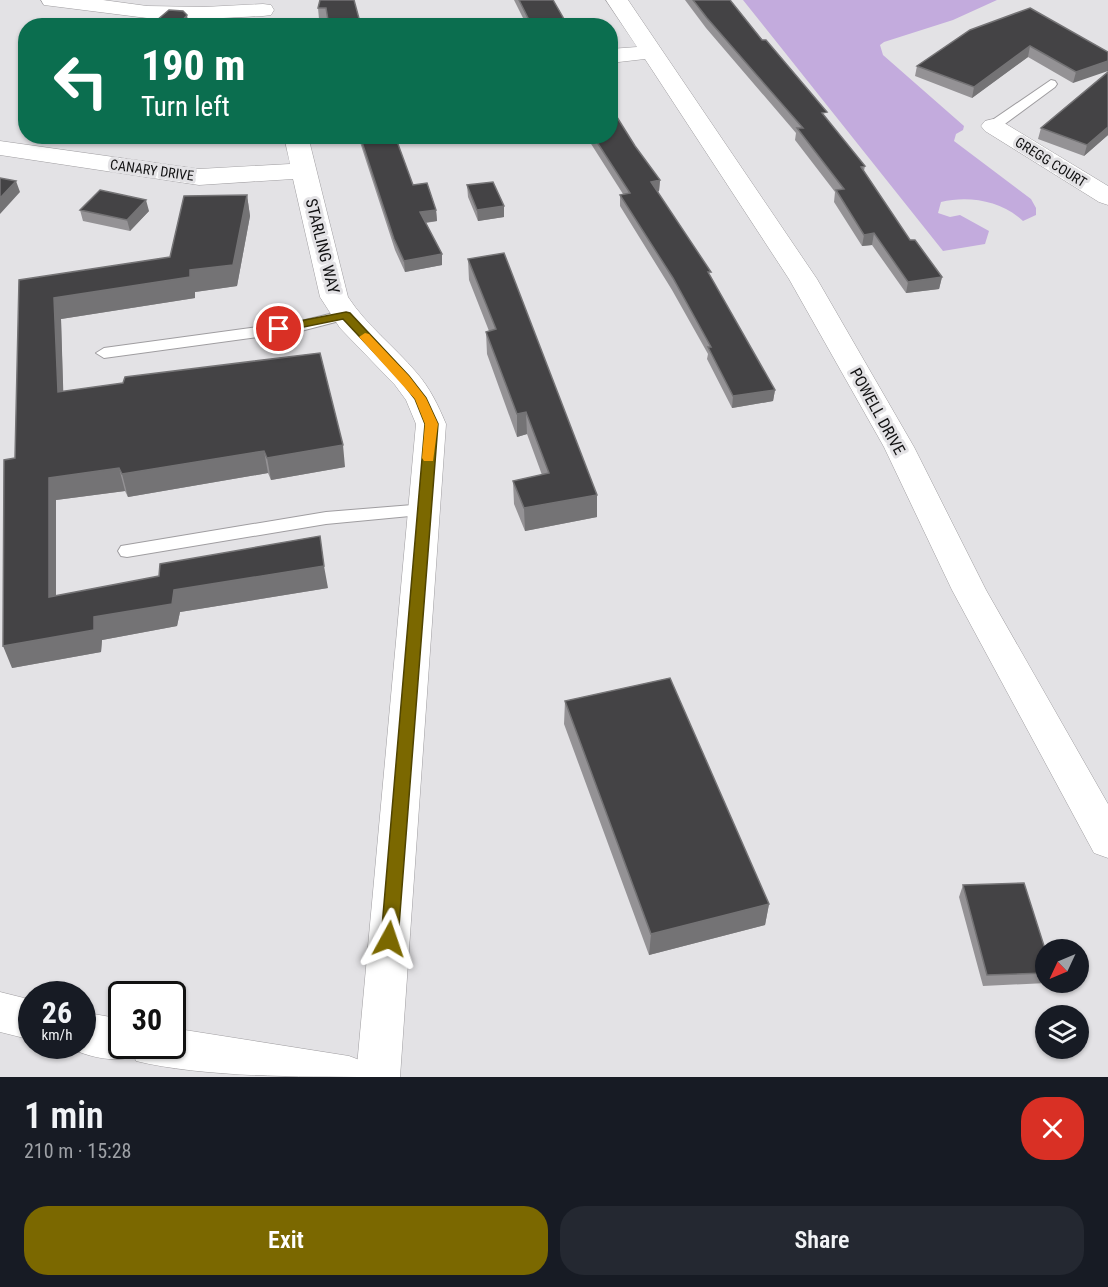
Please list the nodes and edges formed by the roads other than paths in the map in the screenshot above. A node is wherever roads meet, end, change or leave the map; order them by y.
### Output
1 (52, 0) edge
2 (617, 0) edge
3 (265, 12) edge
4 (651, 51) junction
5 (618, 56) edge
6 (1051, 84) dead end
7 (993, 126) joint
8 (298, 144) edge
9 (0, 147) edge
10 (304, 170) junction
11 (1108, 197) edge
12 (346, 315) junction
13 (104, 353) dead end
14 (424, 510) junction
15 (127, 551) dead end
16 (1108, 841) edge
17 (0, 1012) edge
18 (18, 1016) edge
19 (186, 1051) edge
20 (349, 1077) edge
21 (378, 1077) edge

1 - 3 street
2 - 4 street, POWELL DRIVE
4 - 5 street
4 - 16 street, POWELL DRIVE
6 - 7 lane
7 - 11 street, GREGG COURT
8 - 10 street, STARLING WAY
9 - 10 street, CANARY DRIVE
10 - 12 street, STARLING WAY
12 - 13 lane
12 - 14 street, STARLING WAY
14 - 15 lane
14 - 21 street, STARLING WAY
17 - 18 street
19 - 20 street

